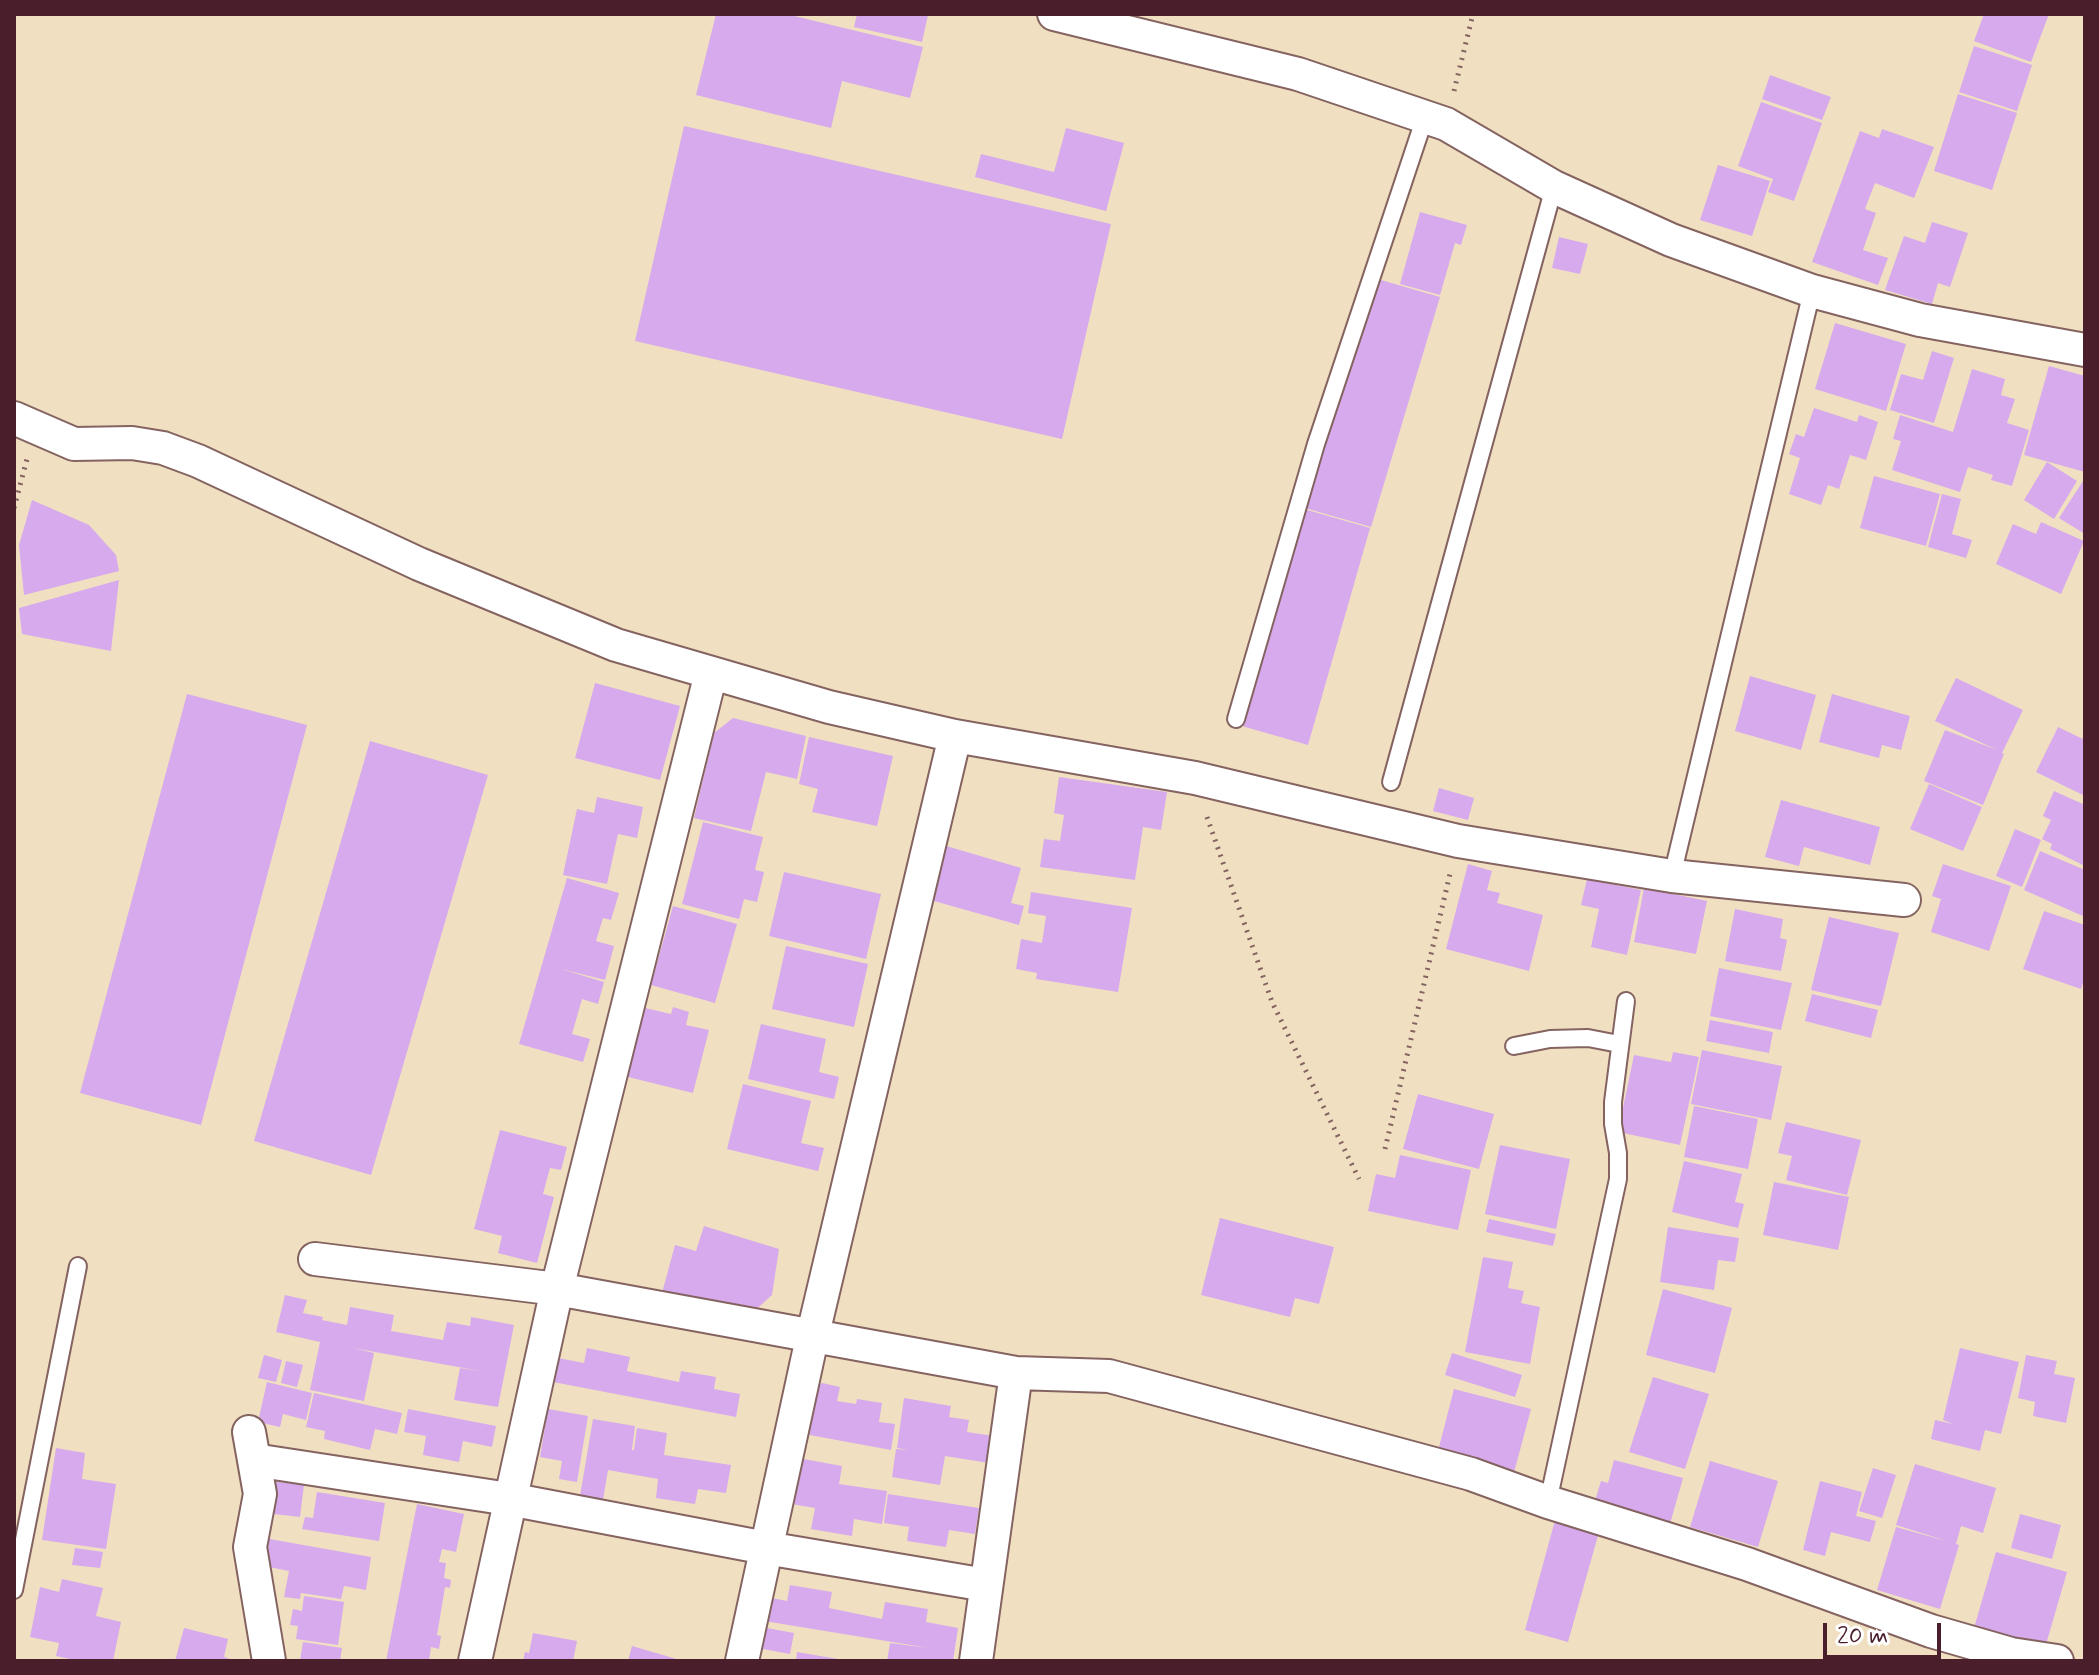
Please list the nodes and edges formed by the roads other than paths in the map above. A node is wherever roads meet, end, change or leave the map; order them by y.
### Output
1 (1054, 14) edge
2 (1436, 120) junction
3 (1554, 187) junction
4 (1812, 291) junction
5 (2085, 350) edge
6 (25, 423) edge
7 (711, 673) junction
8 (1236, 719) dead end
9 (955, 736) junction
10 (1391, 782) dead end
11 (1672, 876) junction
12 (1904, 900) dead end
13 (1626, 1001) dead end
14 (1619, 1044) junction
15 (1514, 1046) dead end
16 (315, 1259) dead end
17 (78, 1266) dead end
18 (557, 1289) junction
19 (812, 1338) junction
20 (1016, 1373) junction
21 (509, 1499) junction
22 (1548, 1502) junction
23 (766, 1548) junction
24 (986, 1585) junction
25 (14, 1590) edge
26 (269, 1661) edge
27 (475, 1661) edge
28 (742, 1661) edge
29 (976, 1661) edge
30 (2057, 1661) edge

1 - 2 street
2 - 3 street
2 - 8 lane
3 - 4 street
3 - 10 lane
4 - 5 street
4 - 11 lane
6 - 7 street
7 - 9 street
7 - 18 street
9 - 11 street
9 - 19 street
11 - 12 street
13 - 14 lane
14 - 15 lane
14 - 22 lane
16 - 18 street
17 - 25 lane
18 - 19 street
18 - 21 street
19 - 20 street
19 - 23 street
20 - 22 street
20 - 24 street
21 - 23 street
21 - 26 street
21 - 27 street
22 - 30 street
23 - 24 street
23 - 28 street
24 - 29 street

